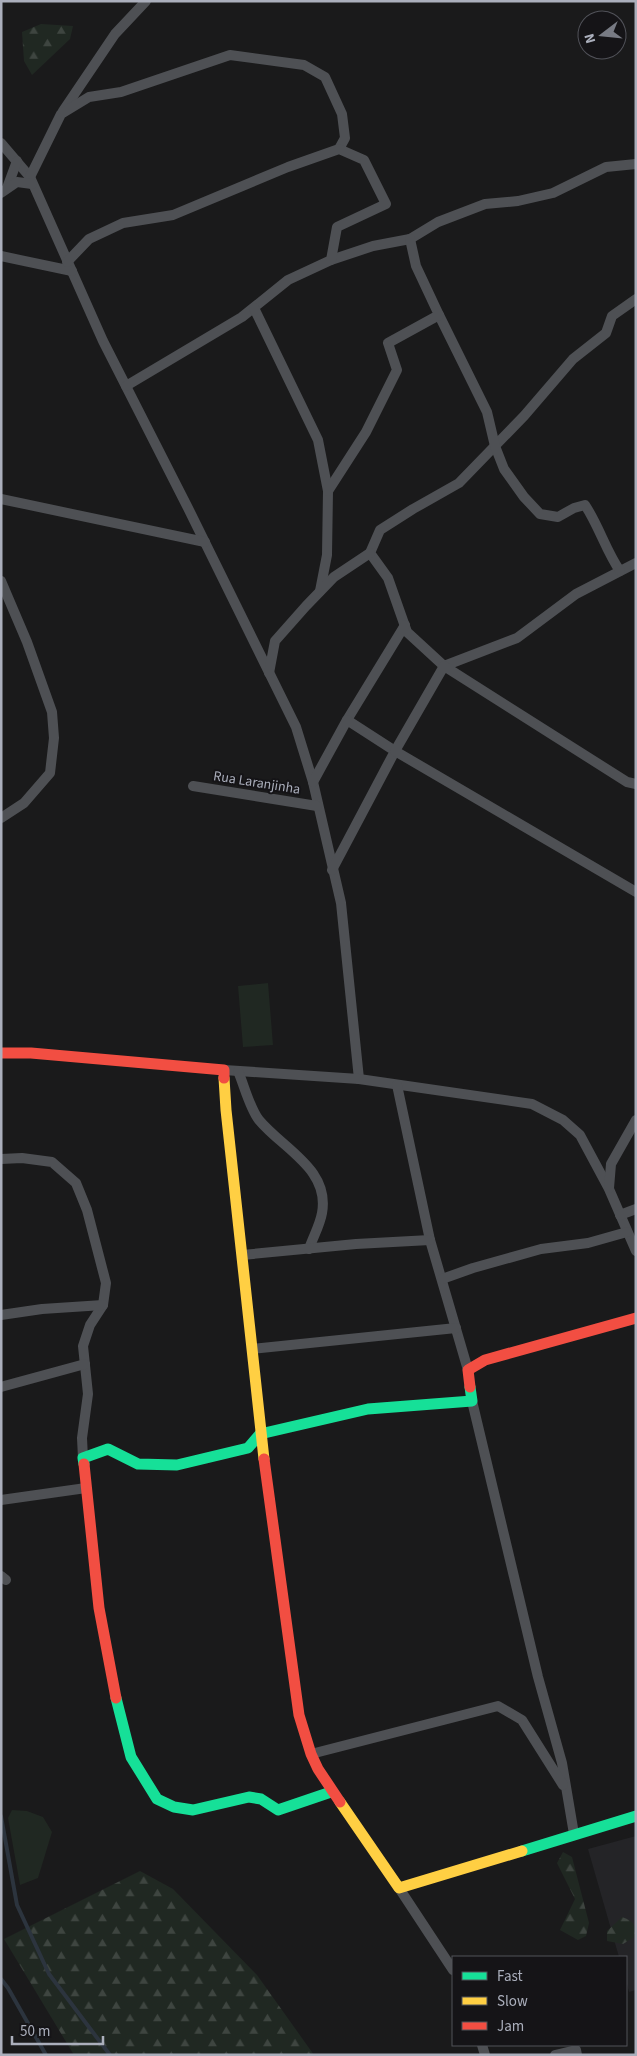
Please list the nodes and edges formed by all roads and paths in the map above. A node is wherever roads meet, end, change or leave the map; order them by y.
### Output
1 (146, 1) edge
2 (61, 114) junction
3 (1, 143) edge
4 (339, 149) junction
5 (17, 161) junction
6 (636, 164) edge
7 (31, 180) junction
8 (4, 191) edge
9 (410, 239) junction
10 (1, 256) edge
11 (331, 260) junction
12 (69, 267) junction
13 (636, 299) edge
14 (254, 308) junction
15 (439, 315) junction
16 (126, 386) junction
17 (495, 446) junction
18 (328, 492) junction
19 (1, 499) edge
20 (205, 542) junction
21 (370, 553) junction
22 (636, 563) edge
23 (620, 571) junction
24 (1, 581) edge
25 (320, 591) junction
26 (405, 625) junction
27 (444, 666) junction
28 (269, 673) junction
29 (348, 720) junction
30 (395, 751) junction
31 (313, 782) junction
32 (636, 784) edge
33 (193, 786) dead end
34 (317, 806) junction
35 (1, 818) edge
36 (332, 870) junction
37 (636, 892) edge
38 (1, 1053) edge
39 (224, 1070) junction
40 (238, 1071) junction
41 (360, 1079) junction
42 (397, 1085) junction
43 (636, 1120) edge
44 (1, 1159) edge
45 (609, 1189) junction
46 (636, 1209) edge
47 (620, 1215) junction
48 (627, 1232) junction
49 (430, 1240) junction
50 (309, 1249) junction
51 (636, 1251) edge
52 (242, 1255) junction
53 (442, 1279) junction
54 (103, 1305) junction
55 (1, 1315) edge
56 (636, 1318) edge
57 (456, 1328) junction
58 (252, 1349) junction
59 (85, 1364) junction
60 (468, 1370) junction
61 (1, 1387) edge
62 (472, 1401) junction
63 (260, 1434) junction
64 (83, 1458) junction
65 (86, 1488) junction
66 (1, 1500) edge
67 (311, 1754) junction
68 (567, 1790) junction
69 (332, 1792) junction
70 (636, 1816) edge
71 (574, 1834) junction
72 (399, 1888) junction
73 (452, 1968) edge
74 (555, 2055) edge
75 (577, 2055) edge

1 - 2 street
2 - 4 street
2 - 7 street
3 - 5 street
4 - 11 street
4 - 12 street
5 - 7 street
5 - 8 street
6 - 9 street
7 - 8 street
7 - 12 street
9 - 11 street
9 - 15 street
10 - 12 street
11 - 14 street
12 - 16 street
13 - 17 street
14 - 16 street
14 - 18 street
15 - 17 street
15 - 18 street
16 - 20 street
17 - 21 street
17 - 23 street
18 - 25 street
19 - 20 street
20 - 28 street
21 - 25 street
21 - 26 street
22 - 23 street
23 - 27 street
24 - 35 street
25 - 28 street
26 - 27 street
26 - 29 street
27 - 30 street
27 - 32 street
28 - 31 street
29 - 30 street
29 - 31 street
30 - 36 street
30 - 37 street
31 - 34 street
33 - 34 street, Rua Laranjinha
34 - 36 street
36 - 41 street
38 - 39 street
39 - 40 street
39 - 52 street
40 - 41 street
40 - 50 street
41 - 42 street
42 - 45 street
42 - 49 street
43 - 45 street
44 - 54 street
45 - 47 street
46 - 47 street
47 - 48 street
48 - 51 street
48 - 53 street
49 - 50 street
49 - 53 street
50 - 52 street
52 - 58 street
53 - 57 street
54 - 55 street
54 - 59 street
56 - 60 street
57 - 58 street
57 - 60 street
58 - 63 street
59 - 61 street
59 - 64 street
60 - 62 street
62 - 63 street
62 - 68 street
63 - 64 street
63 - 67 street
64 - 65 street
65 - 66 street
65 - 69 street
67 - 68 street
67 - 69 street
68 - 71 street
69 - 72 street
70 - 71 street
71 - 72 street
72 - 73 street
74 - 75 street

